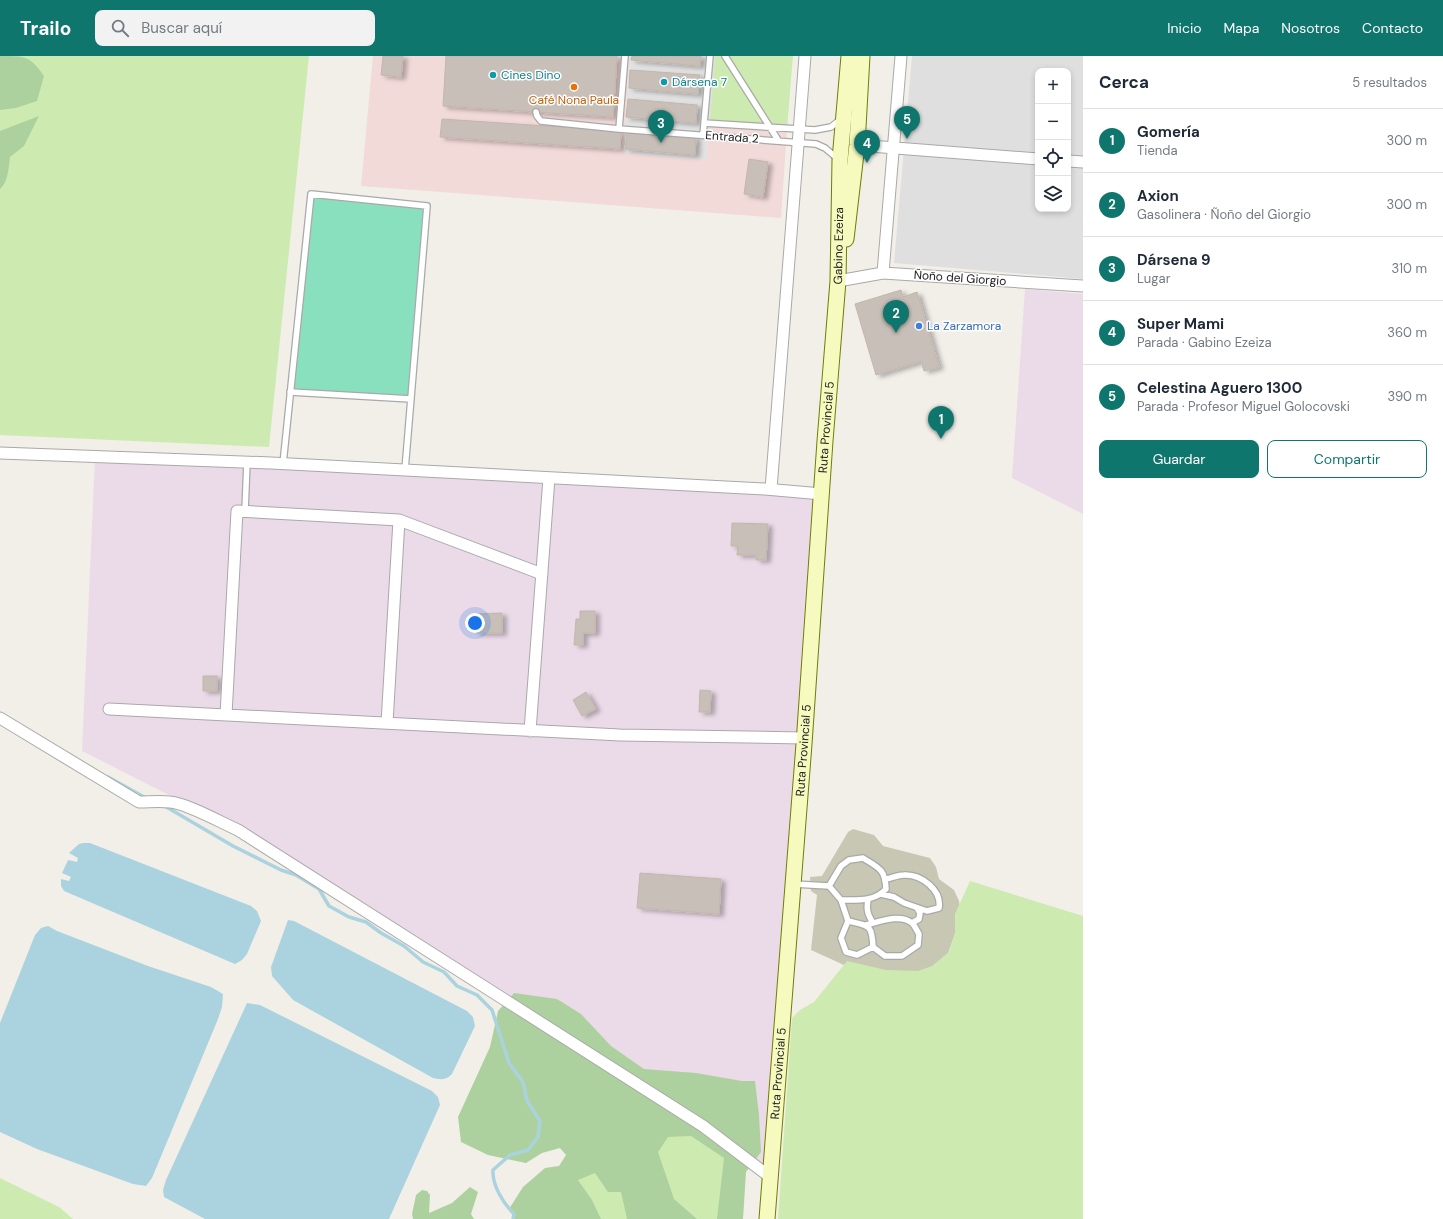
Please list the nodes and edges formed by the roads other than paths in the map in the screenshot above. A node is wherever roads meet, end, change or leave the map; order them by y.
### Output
1 (625, 56) edge
2 (710, 56) edge
3 (725, 56) edge
4 (805, 56) edge
5 (849, 56) edge
6 (862, 56) edge
7 (901, 56) edge
8 (536, 112) dead end
9 (844, 116) junction
10 (704, 123) junction
11 (770, 127) junction
12 (619, 129) junction
13 (799, 129) junction
14 (703, 135) junction
15 (778, 140) junction
16 (798, 142) junction
17 (857, 145) junction
18 (894, 149) junction
19 (1035, 159) edge
20 (840, 160) junction
21 (1071, 161) edge
22 (1083, 162) edge
23 (883, 273) junction
24 (838, 281) junction
25 (1083, 286) edge
26 (290, 392) junction
27 (411, 399) junction
28 (0, 453) edge
29 (247, 462) junction
30 (283, 464) junction
31 (405, 470) junction
32 (549, 478) junction
33 (771, 489) junction
34 (822, 494) junction
35 (244, 512) junction
36 (400, 520) junction
37 (542, 574) junction
38 (108, 709) dead end
39 (226, 715) junction
40 (0, 718) edge
41 (387, 723) junction
42 (530, 731) junction
43 (804, 741) junction
44 (886, 879) junction
45 (793, 884) junction
46 (829, 886) junction
47 (881, 894) junction
48 (841, 900) junction
49 (868, 900) junction
50 (917, 908) junction
51 (848, 921) junction
52 (873, 923) junction
53 (912, 923) junction
54 (866, 925) junction
55 (873, 947) junction
56 (770, 1177) junction
57 (767, 1219) edge

1 - 12 lane
2 - 10 lane
3 - 11 lane
4 - 13 street
5 - 9 main road, Gabino Ezeiza
6 - 17 main road, Gabino Ezeiza
7 - 18 street
8 - 12 lane, Entrada 2
9 - 13 lane, Entrada 2
9 - 20 main road, Gabino Ezeiza
10 - 11 lane, Entrada 2
10 - 14 lane
11 - 13 lane, Entrada 2
11 - 15 lane
12 - 14 lane, Entrada 2
13 - 16 street
14 - 15 lane, Entrada 2
15 - 16 lane, Entrada 2
16 - 20 lane, Entrada 2
16 - 33 street
17 - 18 street
17 - 24 main road, Gabino Ezeiza
18 - 19 street
18 - 23 street
20 - 24 main road, Gabino Ezeiza
21 - 22 street
23 - 24 street, Ñoño del Giorgio
23 - 25 street, Ñoño del Giorgio
24 - 34 main road, Ruta Provincial 5
26 - 27 lane
26 - 27 lane
26 - 30 lane
27 - 31 lane
28 - 29 street
29 - 30 street
29 - 35 lane
30 - 31 street
31 - 32 street
32 - 33 street
32 - 37 street
33 - 34 street
34 - 43 main road, Ruta Provincial 5
35 - 36 street
35 - 39 street
36 - 37 street
36 - 41 street
37 - 42 street
38 - 39 street
39 - 41 street
40 - 56 street
41 - 42 street
42 - 43 street
43 - 45 main road, Ruta Provincial 5
44 - 46 lane
44 - 47 lane
44 - 50 lane
45 - 46 lane
45 - 56 main road, Ruta Provincial 5
46 - 48 lane
47 - 49 lane
47 - 50 lane
48 - 49 lane
48 - 51 lane
49 - 52 lane
50 - 53 lane
51 - 54 lane
51 - 55 lane
52 - 53 lane
52 - 54 lane
53 - 55 lane
54 - 55 lane
56 - 57 main road, Ruta Provincial 5

